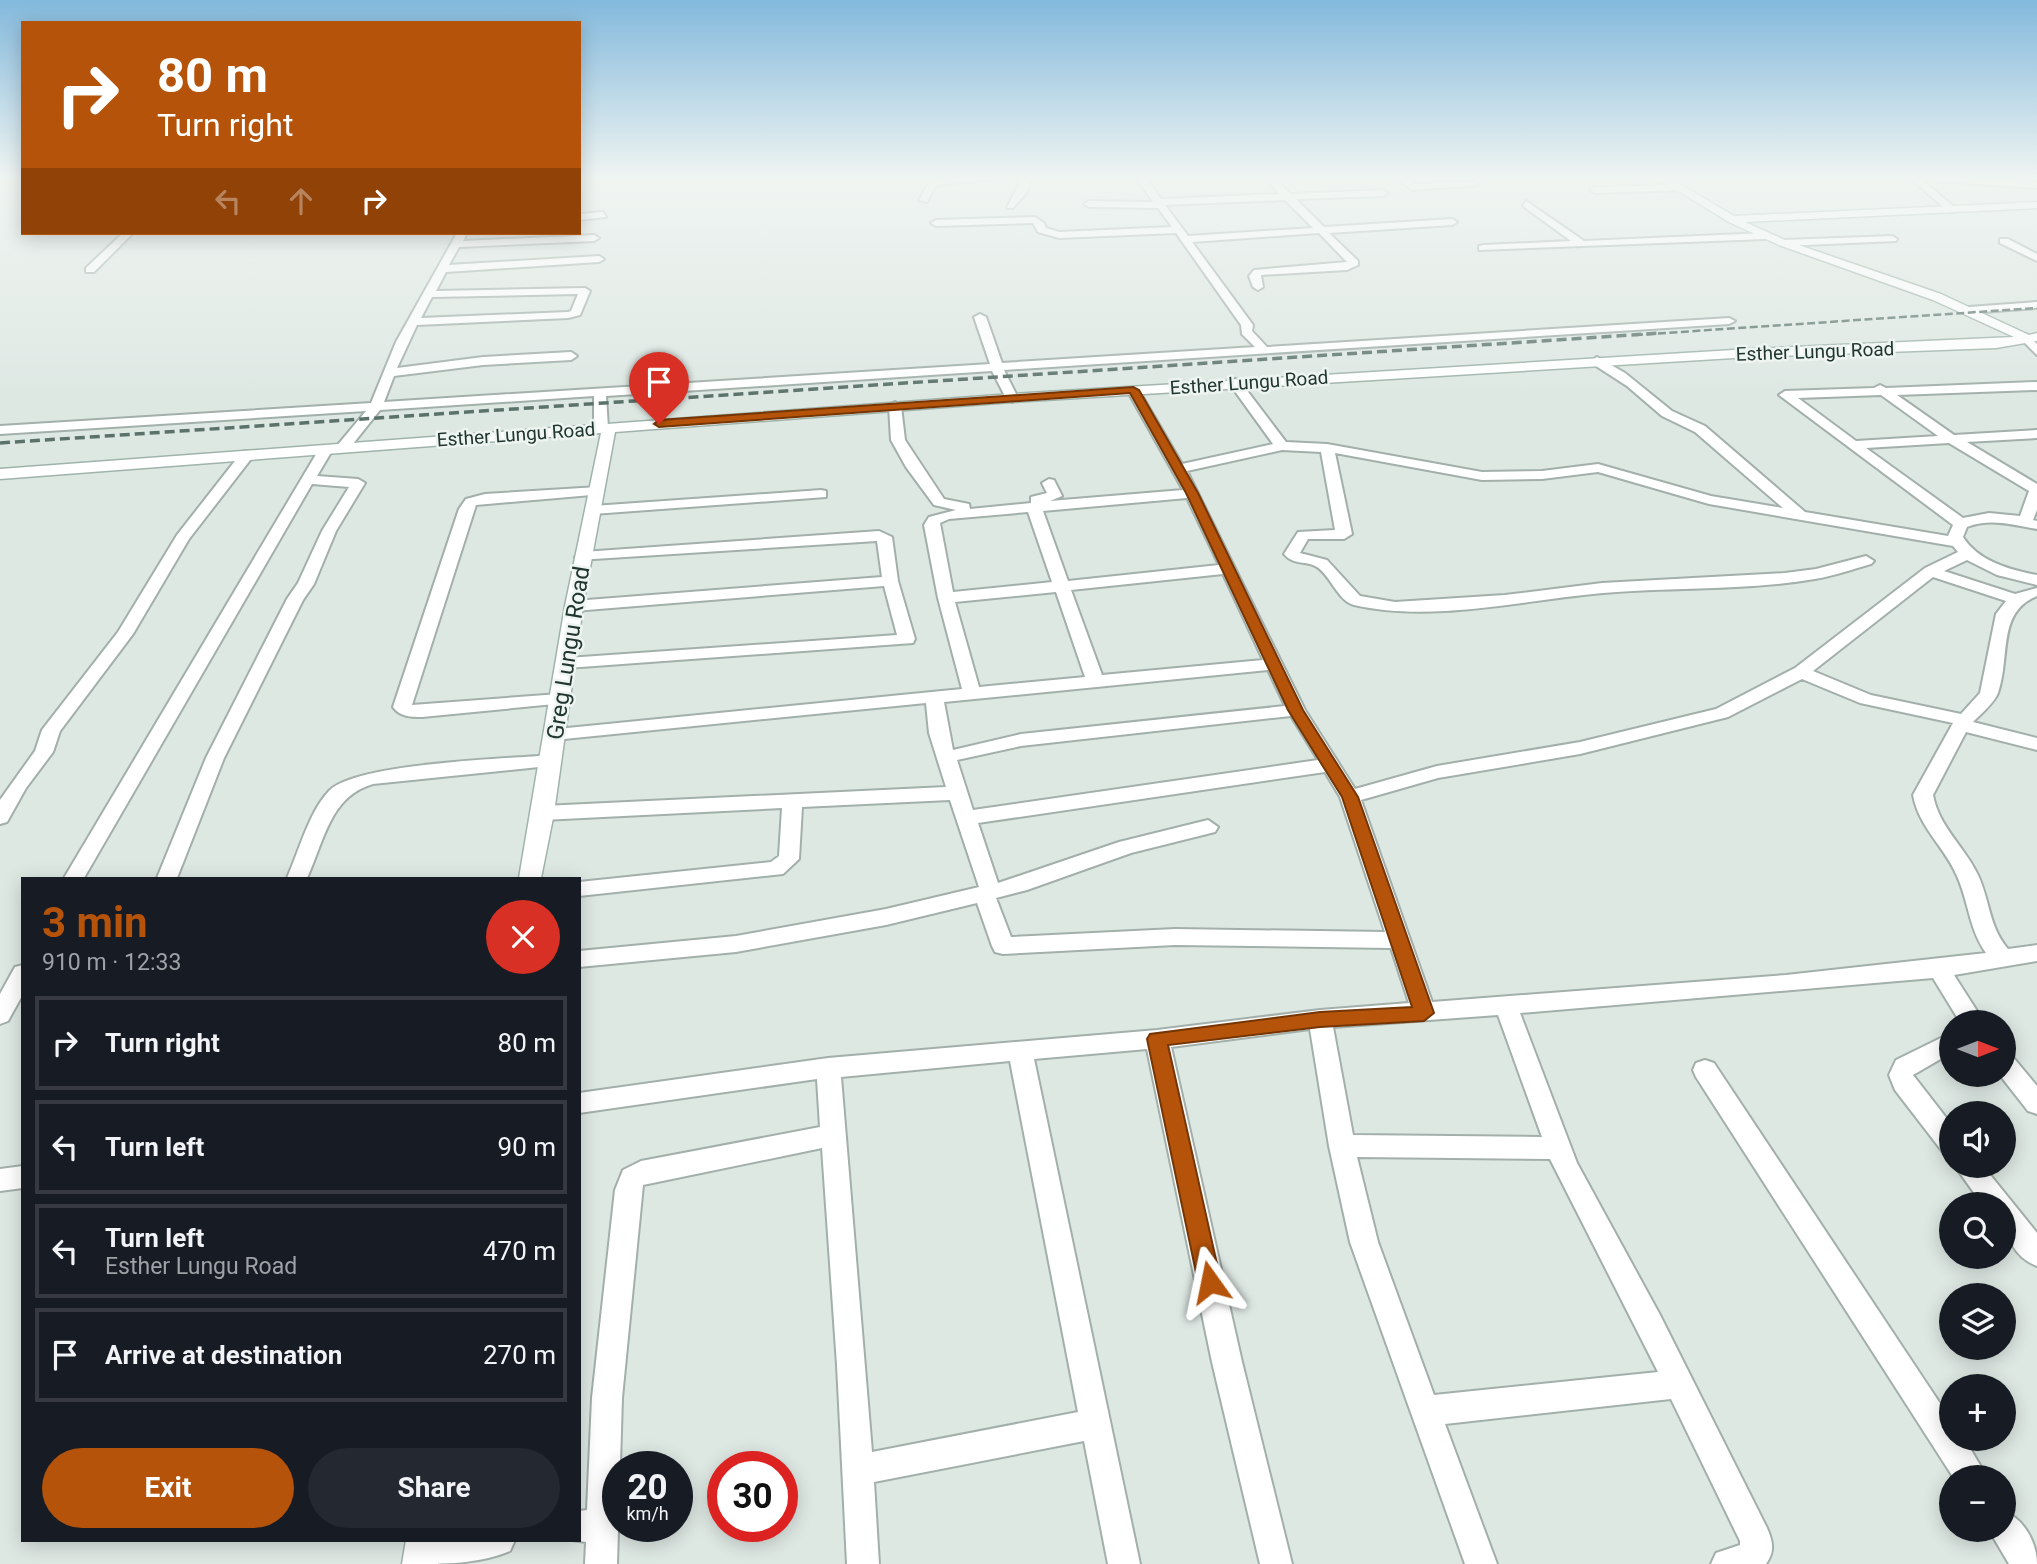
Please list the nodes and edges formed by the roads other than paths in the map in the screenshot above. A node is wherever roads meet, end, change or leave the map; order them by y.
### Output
1 (110, 251) edge
2 (452, 251) edge
3 (1194, 251) edge
4 (1341, 251) edge
5 (1805, 251) edge
6 (599, 259) dead end
7 (442, 269) junction
8 (90, 270) dead end
9 (1258, 287) dead end
10 (431, 294) junction
11 (2037, 305) edge
12 (1969, 310) junction
13 (980, 317) dead end
14 (1729, 321) dead end
15 (414, 322) junction
16 (2032, 338) edge
17 (2037, 351) edge
18 (1266, 352) junction
19 (571, 356) dead end
20 (1597, 361) junction
21 (995, 367) junction
22 (389, 373) junction
23 (1235, 383) junction
24 (2037, 386) edge
25 (1880, 389) junction
26 (1133, 390) junction
27 (600, 393) junction
28 (1012, 398) junction
29 (895, 406) junction
30 (375, 408) junction
31 (605, 428) junction
32 (0, 430) edge
33 (2037, 434) edge
34 (1950, 439) junction
35 (1853, 445) junction
36 (1282, 446) junction
37 (343, 447) junction
38 (1327, 448) junction
39 (326, 449) junction
40 (247, 455) junction
41 (1179, 469) junction
42 (0, 474) edge
43 (309, 480) junction
44 (1049, 483) dead end
45 (1192, 493) junction
46 (821, 494) dead end
47 (596, 500) junction
48 (1034, 507) junction
49 (1802, 518) junction
50 (2031, 523) edge
51 (1961, 524) junction
52 (1963, 547) junction
53 (583, 557) junction
54 (1866, 561) dead end
55 (1229, 569) junction
56 (1931, 571) junction
57 (890, 581) junction
58 (1061, 586) junction
59 (2031, 591) edge
60 (946, 598) junction
61 (574, 606) junction
62 (567, 663) junction
63 (1274, 664) junction
64 (1801, 672) junction
65 (1095, 681) junction
66 (972, 693) junction
67 (934, 696) junction
68 (559, 699) junction
69 (1296, 710) junction
70 (1964, 723) junction
71 (554, 734) junction
72 (2037, 744) edge
73 (946, 757) junction
74 (551, 761) junction
75 (1328, 765) junction
76 (957, 793) junction
77 (1350, 797) junction
78 (792, 801) junction
79 (543, 813) junction
80 (0, 817) edge
81 (966, 818) junction
82 (1208, 827) dead end
83 (75, 877) edge
84 (167, 877) edge
85 (297, 877) edge
86 (530, 877) edge
87 (581, 889) edge
88 (988, 893) junction
89 (1398, 940) junction
90 (2037, 953) edge
91 (2001, 957) junction
92 (581, 959) edge
93 (1939, 970) junction
94 (21, 978) edge
95 (1506, 1006) junction
96 (10, 1007) edge
97 (1964, 1010) edge
98 (1424, 1013) junction
99 (1320, 1019) junction
100 (1157, 1039) junction
101 (1939, 1049) edge
102 (1020, 1050) junction
103 (828, 1068) junction
104 (1705, 1070) dead end
105 (2016, 1078) edge
106 (581, 1103) edge
107 (2037, 1104) edge
108 (1939, 1126) edge
109 (833, 1135) junction
110 (1342, 1146) junction
111 (1557, 1148) junction
112 (1977, 1178) edge
113 (1989, 1192) edge
114 (2016, 1227) edge
115 (2037, 1254) edge
116 (1680, 1384) junction
117 (1425, 1411) junction
118 (1096, 1424) junction
119 (1963, 1465) edge
120 (858, 1469) junction
121 (591, 1525) edge
122 (486, 1542) edge
123 (2014, 1542) edge
124 (422, 1552) edge
125 (601, 1564) edge
126 (863, 1564) edge
127 (1124, 1564) edge
128 (1276, 1564) edge
129 (1481, 1564) edge
130 (1727, 1564) edge
131 (2028, 1564) edge

1 - 8 street
2 - 7 street
3 - 18 street
4 - 9 street
5 - 12 street
6 - 7 street
7 - 10 street
10 - 15 street
10 - 15 street
11 - 12 street
12 - 16 street
13 - 21 street
14 - 18 street
15 - 22 street
16 - 17 street
16 - 20 street, Esther Lungu Road
18 - 21 street
19 - 22 street
20 - 23 street, Esther Lungu Road
20 - 49 street
21 - 27 street
21 - 28 street
22 - 30 street
23 - 26 street, Esther Lungu Road
23 - 36 street
24 - 25 street
25 - 34 street
25 - 35 street
26 - 28 street, Esther Lungu Road
26 - 41 street
27 - 30 street
27 - 31 street
28 - 29 street, Esther Lungu Road
29 - 31 street, Esther Lungu Road
29 - 44 street
30 - 32 street
30 - 37 street
31 - 37 street, Esther Lungu Road
31 - 47 street, Greg Lungu Road
33 - 34 street
34 - 35 street
34 - 50 street
35 - 51 street
36 - 38 street
36 - 41 street
37 - 39 street, Esther Lungu Road
38 - 49 street
38 - 54 street
39 - 40 street, Esther Lungu Road
39 - 43 street
40 - 42 street, Esther Lungu Road
40 - 80 street
41 - 45 street
43 - 83 street
43 - 84 street
45 - 48 street
45 - 55 street
46 - 47 street
47 - 53 street, Greg Lungu Road
47 - 68 street
48 - 58 street
48 - 60 street
49 - 52 street
50 - 51 street
51 - 52 street
52 - 56 street
52 - 59 street
53 - 57 street
53 - 61 street, Greg Lungu Road
55 - 58 street
55 - 63 street
56 - 59 street
56 - 64 street
57 - 61 street
57 - 62 street
58 - 60 street
58 - 65 street
59 - 70 street
60 - 66 street
61 - 62 street, Greg Lungu Road
62 - 68 street, Greg Lungu Road
63 - 65 street
63 - 69 street
64 - 70 street
64 - 77 street
65 - 66 street
66 - 67 street
67 - 71 street
67 - 73 street
68 - 71 street, Greg Lungu Road
69 - 73 street
69 - 75 street
70 - 72 street
70 - 91 street
71 - 74 street, Greg Lungu Road
73 - 76 street
74 - 79 street, Greg Lungu Road
74 - 85 street
75 - 77 street
75 - 81 street
76 - 78 street
76 - 81 street
77 - 89 street
78 - 79 street
78 - 87 street
79 - 86 street, Greg Lungu Road
81 - 88 street
82 - 88 street
88 - 89 street
88 - 92 street
89 - 98 street
90 - 91 street
91 - 93 street
93 - 95 street
93 - 97 street
94 - 96 street
95 - 98 street
95 - 111 street
98 - 99 street
99 - 100 street
99 - 110 street
100 - 102 street
100 - 128 street
101 - 108 street
102 - 103 street
102 - 118 street
103 - 106 street
103 - 109 street
104 - 119 street
105 - 107 street
109 - 120 street
109 - 121 street
110 - 111 street
110 - 117 street
111 - 116 street
112 - 113 street
114 - 115 street
116 - 117 street
116 - 130 street
117 - 129 street
118 - 120 street
118 - 127 street
120 - 126 street
121 - 125 street
122 - 124 street
123 - 131 street

